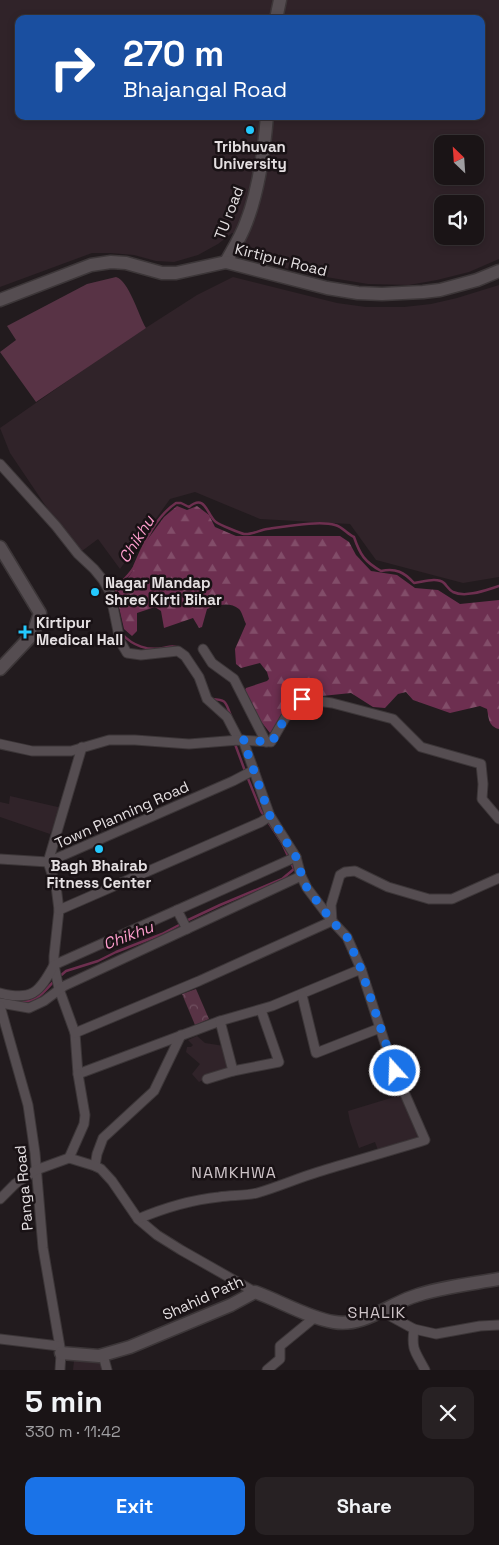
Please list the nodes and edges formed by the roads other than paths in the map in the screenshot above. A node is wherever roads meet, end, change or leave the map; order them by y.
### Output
1 (266, 120) edge
2 (226, 262) junction
3 (499, 271) edge
4 (0, 300) edge
5 (0, 464) edge
6 (0, 547) edge
7 (203, 649) dead end
8 (0, 669) edge
9 (241, 740) junction
10 (266, 742) junction
11 (0, 744) edge
12 (82, 747) junction
13 (254, 770) junction
14 (270, 816) junction
15 (499, 819) edge
16 (296, 857) junction
17 (0, 859) edge
18 (48, 862) junction
19 (302, 876) junction
20 (499, 878) edge
21 (60, 910) junction
22 (176, 910) junction
23 (332, 921) junction
24 (187, 929) junction
25 (55, 969) junction
26 (361, 969) junction
27 (59, 989) junction
28 (0, 993) edge
29 (302, 995) junction
30 (0, 1005) edge
31 (261, 1010) junction
32 (220, 1021) junction
33 (380, 1028) junction
34 (75, 1033) junction
35 (182, 1035) junction
36 (233, 1071) junction
37 (78, 1074) junction
38 (208, 1079) dead end
39 (69, 1158) junction
40 (95, 1166) junction
41 (36, 1170) junction
42 (0, 1199) edge
43 (138, 1219) junction
44 (499, 1279) edge
45 (255, 1292) junction
46 (381, 1311) junction
47 (314, 1318) junction
48 (499, 1325) edge
49 (414, 1329) junction
50 (0, 1339) edge
51 (60, 1349) junction
52 (103, 1355) junction
53 (60, 1370) edge
54 (106, 1370) edge
55 (268, 1370) edge
56 (425, 1370) edge

1 - 2 street, TU road
2 - 3 street, Kirtipur Road
2 - 4 street, Kirtipur Road
5 - 9 street
6 - 8 street
7 - 10 street
9 - 10 street
9 - 12 street
9 - 13 street
10 - 15 street
11 - 12 street
12 - 18 street
13 - 14 street
13 - 18 street, Town Planning Road
14 - 16 street
14 - 21 street
16 - 19 street
16 - 22 street
17 - 18 street
18 - 21 street, Town Planning Road
19 - 23 street
19 - 24 street
20 - 23 street
21 - 25 street, Town Planning Road
22 - 24 street
22 - 25 street
23 - 26 street
23 - 34 street
24 - 27 street
25 - 27 street
25 - 28 street
26 - 29 street
26 - 33 street
27 - 30 street
27 - 34 street
29 - 31 street
29 - 33 street
30 - 41 street, Panga Road
31 - 32 street
31 - 36 street
32 - 35 street
32 - 36 street
33 - 43 street
34 - 37 street
35 - 37 street
35 - 40 street
36 - 38 street
37 - 39 street
39 - 40 street
39 - 41 street
40 - 43 street
41 - 42 street
41 - 51 street, Panga Road
43 - 45 street
44 - 46 street, Shahid Path
45 - 47 street, Shahid Path
45 - 52 street, Shahid Path
46 - 47 street, Shahid Path
46 - 49 street
47 - 55 street
48 - 49 street
49 - 56 street
50 - 51 street
51 - 52 street, Shahid Path
51 - 53 street, Panga Road
52 - 54 street

